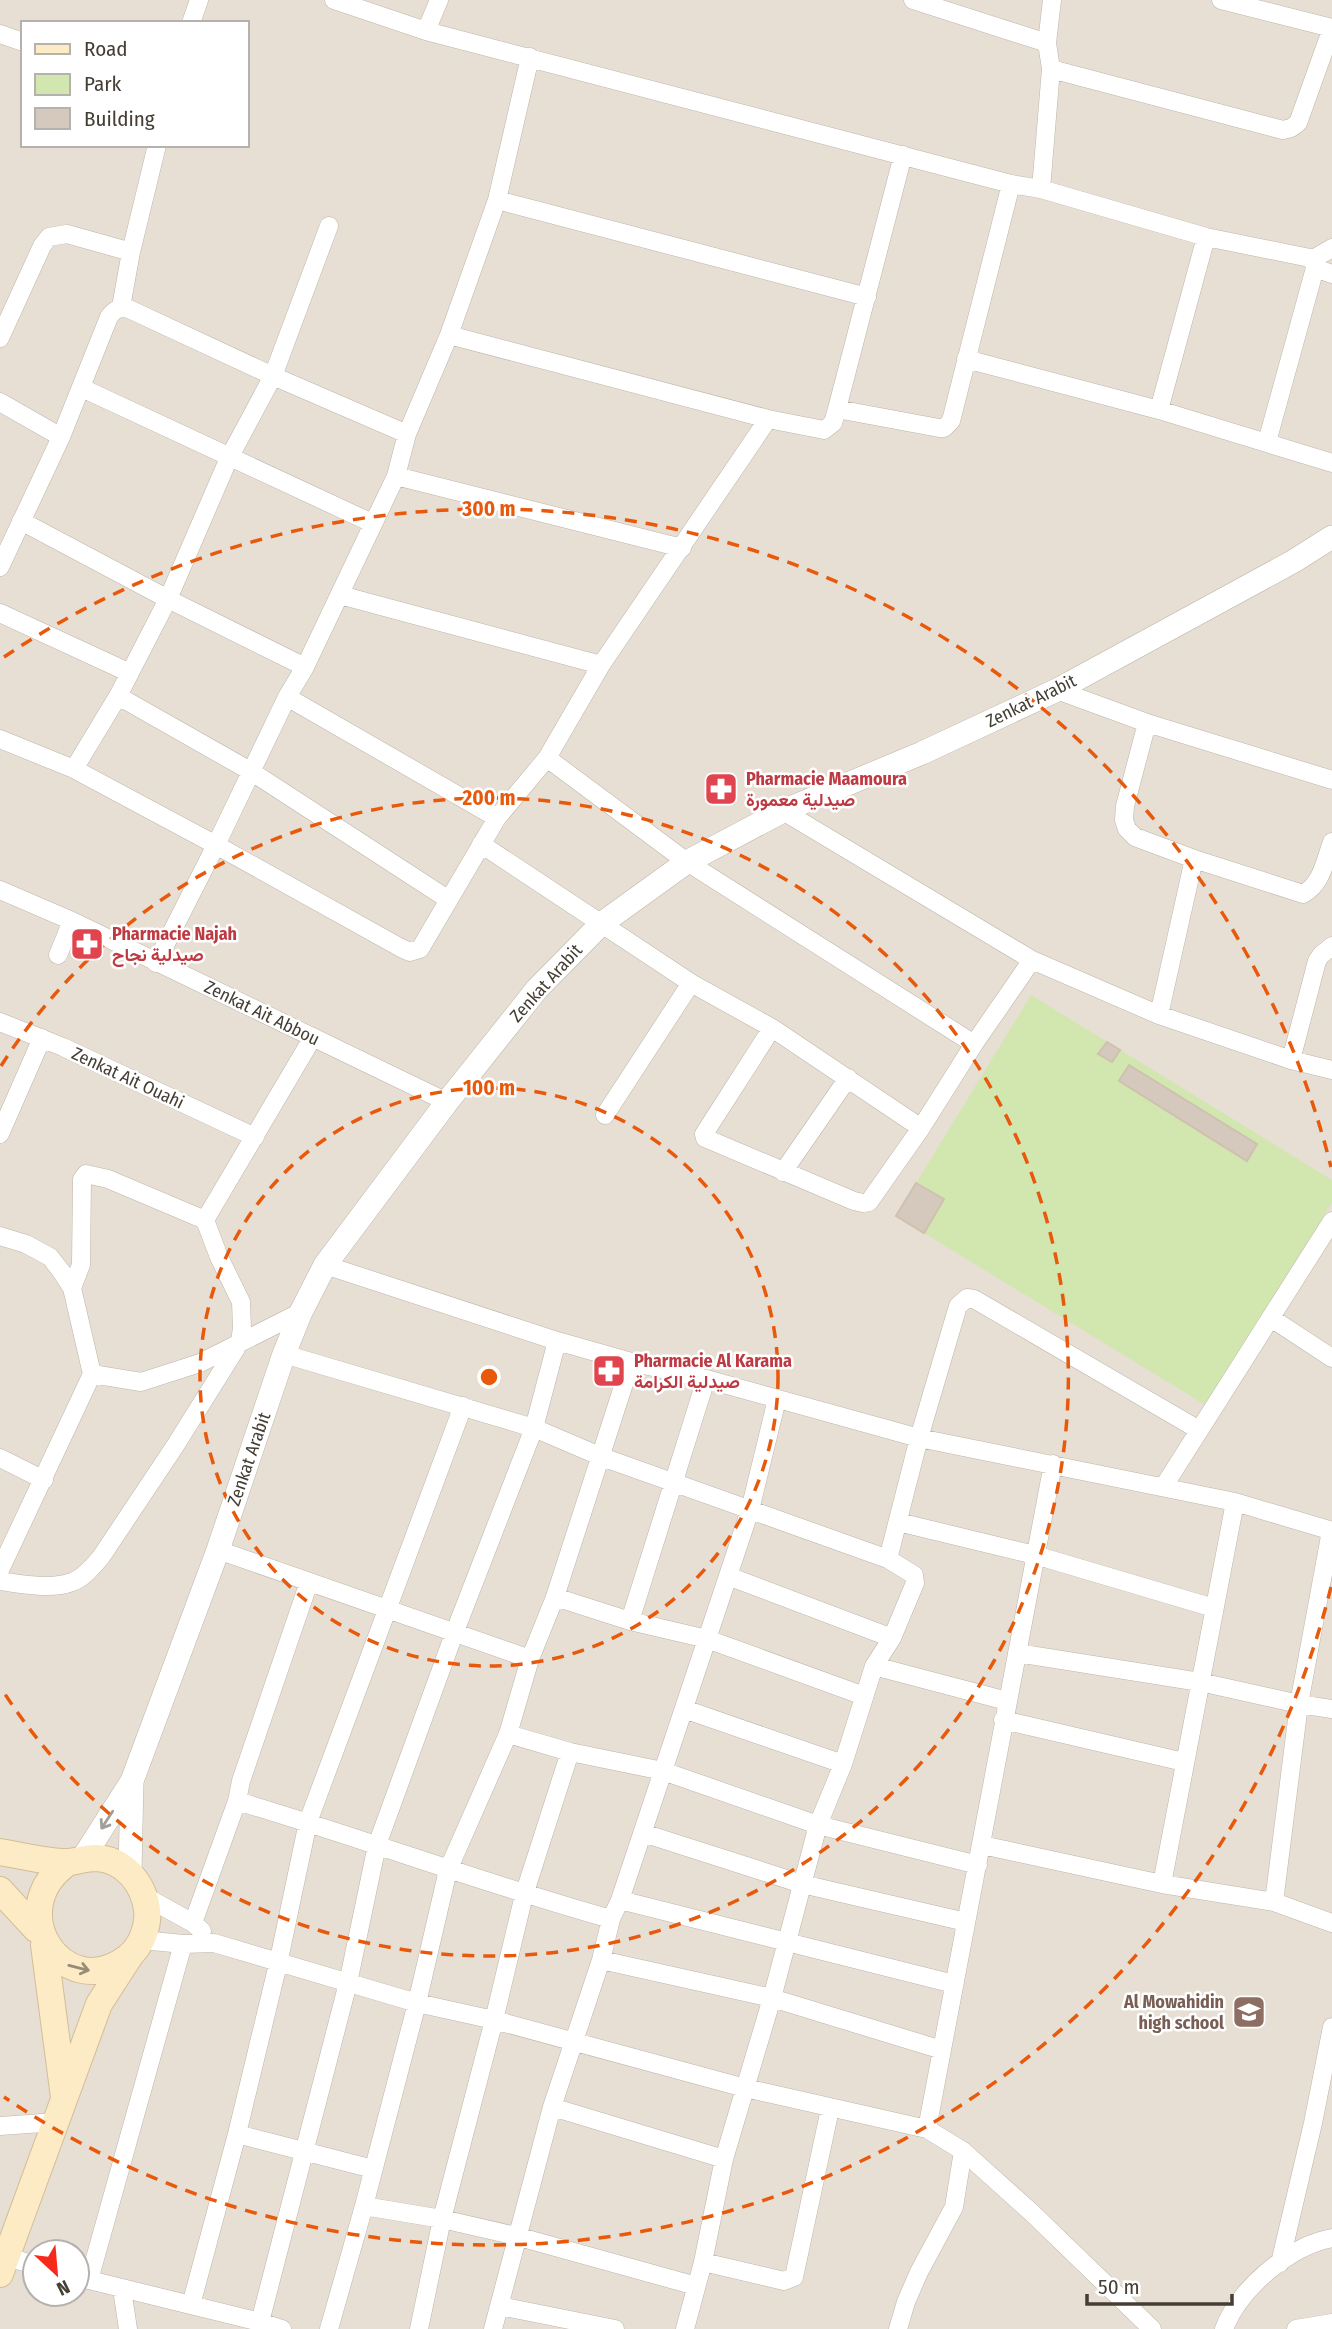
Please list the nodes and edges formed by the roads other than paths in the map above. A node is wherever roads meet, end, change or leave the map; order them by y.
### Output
1 (199, 0) edge
2 (334, 0) edge
3 (439, 0) edge
4 (913, 0) edge
5 (1052, 0) edge
6 (1221, 0) edge
7 (192, 21) edge
8 (1332, 28) edge
9 (426, 32) junction
10 (0, 34) edge
11 (21, 41) edge
12 (1047, 43) junction
13 (530, 57) junction
14 (1051, 69) junction
15 (157, 147) edge
16 (903, 155) junction
17 (1012, 184) junction
18 (1041, 189) junction
19 (497, 200) junction
20 (329, 226) dead end
21 (1206, 237) junction
22 (1332, 248) edge
23 (131, 252) junction
24 (1320, 267) edge
25 (867, 297) junction
26 (7, 304) edge
27 (121, 307) junction
28 (449, 335) junction
29 (0, 338) edge
30 (966, 359) junction
31 (273, 376) junction
32 (82, 388) junction
33 (0, 402) edge
34 (837, 409) junction
35 (1159, 410) junction
36 (768, 419) junction
37 (407, 434) junction
38 (61, 437) junction
39 (1267, 442) junction
40 (229, 457) junction
41 (1332, 463) edge
42 (396, 476) junction
43 (21, 521) junction
44 (372, 523) junction
45 (1332, 537) edge
46 (682, 548) junction
47 (0, 567) edge
48 (340, 595) junction
49 (168, 599) junction
50 (0, 613) edge
51 (601, 665) junction
52 (305, 667) junction
53 (130, 673) junction
54 (1057, 690) junction
55 (118, 696) junction
56 (287, 697) junction
57 (1147, 723) junction
58 (0, 739) edge
59 (547, 758) junction
60 (74, 769) junction
61 (252, 772) junction
62 (1332, 780) edge
63 (783, 811) junction
64 (497, 818) junction
65 (1332, 842) edge
66 (481, 844) junction
67 (216, 845) junction
68 (1194, 859) junction
69 (687, 862) junction
70 (0, 890) edge
71 (449, 900) junction
72 (72, 921) junction
73 (601, 924) junction
74 (1332, 946) edge
75 (58, 955) dead end
76 (1032, 960) junction
77 (156, 963) junction
78 (691, 983) junction
79 (1159, 1015) junction
80 (0, 1022) edge
81 (772, 1028) junction
82 (313, 1037) junction
83 (42, 1038) junction
84 (974, 1044) junction
85 (1291, 1060) junction
86 (1332, 1070) edge
87 (848, 1078) junction
88 (447, 1102) junction
89 (605, 1115) dead end
90 (921, 1128) junction
91 (0, 1134) edge
92 (255, 1137) junction
93 (783, 1172) junction
94 (205, 1220) junction
95 (1332, 1221) edge
96 (0, 1236) edge
97 (325, 1265) junction
98 (72, 1288) junction
99 (302, 1312) junction
100 (1271, 1318) junction
101 (557, 1341) junction
102 (240, 1342) junction
103 (284, 1354) junction
104 (1332, 1358) edge
105 (631, 1362) junction
106 (92, 1374) junction
107 (706, 1379) junction
108 (777, 1399) junction
109 (463, 1406) junction
110 (534, 1428) junction
111 (1199, 1430) junction
112 (919, 1438) junction
113 (602, 1457) junction
114 (0, 1458) edge
115 (1052, 1464) junction
116 (44, 1480) junction
117 (675, 1481) junction
118 (1164, 1486) junction
119 (1235, 1502) junction
120 (750, 1510) junction
121 (898, 1522) junction
122 (1331, 1531) edge
123 (218, 1550) junction
124 (1035, 1555) junction
125 (888, 1559) junction
126 (0, 1570) edge
127 (728, 1576) junction
128 (0, 1581) edge
129 (309, 1582) junction
130 (555, 1597) junction
131 (1214, 1608) junction
132 (387, 1610) junction
133 (630, 1620) junction
134 (454, 1634) junction
135 (892, 1638) junction
136 (707, 1639) junction
137 (1017, 1653) junction
138 (530, 1659) junction
139 (874, 1666) junction
140 (1200, 1682) junction
141 (864, 1696) junction
142 (1007, 1701) junction
143 (1299, 1704) junction
144 (684, 1709) junction
145 (1332, 1709) edge
146 (1003, 1720) junction
147 (508, 1734) junction
148 (570, 1752) junction
149 (1184, 1762) junction
150 (843, 1764) junction
151 (663, 1771) junction
152 (132, 1781) junction
153 (237, 1801) junction
154 (308, 1822) junction
155 (818, 1825) junction
156 (643, 1833) junction
157 (377, 1845) junction
158 (982, 1846) junction
159 (0, 1852) edge
160 (76, 1860) junction
161 (978, 1865) junction
162 (448, 1870) junction
163 (130, 1872) junction
164 (802, 1884) junction
165 (1161, 1884) junction
166 (0, 1890) edge
167 (524, 1895) junction
168 (146, 1897) junction
169 (620, 1900) junction
170 (1274, 1902) junction
171 (611, 1919) junction
172 (966, 1922) junction
173 (193, 1923) junction
174 (1332, 1923) edge
175 (40, 1937) junction
176 (787, 1942) junction
177 (215, 1943) junction
178 (183, 1944) junction
179 (136, 1948) junction
180 (601, 1960) junction
181 (278, 1964) junction
182 (348, 1983) junction
183 (954, 1984) junction
184 (772, 1998) junction
185 (417, 2003) junction
186 (494, 2020) junction
187 (1332, 2027) edge
188 (573, 2042) junction
189 (942, 2050) junction
190 (745, 2088) junction
191 (552, 2107) junction
192 (830, 2109) junction
193 (60, 2112) junction
194 (0, 2126) edge
195 (927, 2129) junction
196 (237, 2134) junction
197 (963, 2151) junction
198 (304, 2152) junction
199 (724, 2159) junction
200 (373, 2169) junction
201 (365, 2206) junction
202 (442, 2218) junction
203 (516, 2236) junction
204 (1332, 2238) edge
205 (91, 2251) edge
206 (703, 2262) junction
207 (1280, 2263) junction
208 (4, 2266) edge
209 (91, 2280) edge
210 (696, 2286) junction
211 (122, 2289) junction
212 (191, 2305) junction
213 (500, 2306) junction
214 (260, 2322) junction
215 (1332, 2322) edge
216 (128, 2329) edge
217 (282, 2329) edge
218 (329, 2329) edge
219 (419, 2329) edge
220 (493, 2329) edge
221 (615, 2329) edge
222 (685, 2329) edge
223 (898, 2329) edge
224 (1152, 2329) edge
225 (1224, 2329) edge
226 (1296, 2329) edge

1 - 7 street
2 - 9 street
3 - 9 street
4 - 12 street
5 - 12 street
6 - 8 street
8 - 14 street
9 - 13 street
10 - 11 street
12 - 14 street
13 - 16 street
13 - 19 street
14 - 18 street
15 - 23 street
16 - 17 street
16 - 25 street
17 - 18 street
17 - 30 street
18 - 21 street
19 - 25 street
19 - 28 street
20 - 31 street
21 - 24 street
21 - 35 street
22 - 24 street
23 - 26 street
23 - 27 street
24 - 39 street
25 - 34 street
26 - 29 street
27 - 31 street
27 - 32 street
28 - 36 street
28 - 37 street
30 - 34 street
30 - 35 street
31 - 37 street
31 - 40 street
32 - 38 street
32 - 40 street
33 - 38 street
34 - 36 street
35 - 39 street
36 - 46 street
37 - 42 street
38 - 43 street
39 - 41 street
40 - 44 street
40 - 49 street
42 - 44 street
42 - 46 street
43 - 47 street
43 - 49 street
44 - 48 street
45 - 54 street, Zenkat Arabit
46 - 51 street
48 - 51 street
48 - 52 street
49 - 52 street
49 - 53 street
50 - 53 street
51 - 59 street
52 - 56 street
53 - 55 street
54 - 57 street
54 - 63 street, Zenkat Arabit
55 - 60 street
55 - 61 street
56 - 61 street
56 - 64 street
57 - 62 street
57 - 68 street
58 - 60 street
59 - 64 street
59 - 69 street
60 - 67 street
61 - 67 street
61 - 71 street
63 - 69 street, Zenkat Arabit
63 - 76 street
64 - 66 street
65 - 68 street
66 - 71 street
66 - 73 street
67 - 71 street
67 - 77 street
68 - 79 street
69 - 73 street, Zenkat Arabit
69 - 84 street
70 - 72 street, Zenkat Ait Abbou
72 - 75 street
72 - 77 street, Zenkat Ait Abbou
73 - 78 street
73 - 88 street, Zenkat Arabit
74 - 85 street
76 - 79 street
76 - 84 street
77 - 82 street, Zenkat Ait Abbou
78 - 81 street
78 - 89 street
79 - 85 street
80 - 83 street, Zenkat Ait Ouahi
81 - 87 street
81 - 93 street
82 - 88 street, Zenkat Ait Abbou
82 - 92 street
83 - 91 street
83 - 92 street, Zenkat Ait Ouahi
84 - 90 street
85 - 86 street
87 - 90 street
87 - 93 street
88 - 97 street, Zenkat Arabit
90 - 93 street
92 - 94 street
94 - 98 street
94 - 102 street
95 - 100 street
96 - 98 street
97 - 99 street, Zenkat Arabit
97 - 101 street
98 - 106 street
99 - 102 street
99 - 103 street, Zenkat Arabit
100 - 104 street
100 - 111 street
101 - 105 street
101 - 110 street
102 - 106 street
102 - 128 street
103 - 109 street
103 - 123 street, Zenkat Arabit
105 - 107 street
105 - 113 street
106 - 116 street
107 - 108 street
107 - 117 street
108 - 112 street
108 - 120 street
109 - 110 street
109 - 132 street
110 - 113 street
110 - 134 street
111 - 112 street
111 - 118 street
112 - 115 street
112 - 121 street
113 - 117 street
113 - 130 street
114 - 116 street
115 - 118 street
115 - 124 street
116 - 126 street
117 - 120 street
117 - 133 street
118 - 119 street
119 - 122 street
119 - 131 street
120 - 125 street
120 - 127 street
121 - 124 street
121 - 125 street
122 - 143 street
123 - 129 street
123 - 152 street, Zenkat Arabit
124 - 131 street
124 - 137 street
125 - 135 street
127 - 135 street
127 - 136 street
129 - 132 street
129 - 153 street
130 - 133 street
130 - 138 street
131 - 140 street
132 - 134 street
132 - 154 street
133 - 136 street
134 - 138 street
134 - 157 street
135 - 139 street
136 - 141 street
136 - 144 street
137 - 140 street
137 - 142 street
138 - 147 street
139 - 141 street
139 - 142 street
140 - 143 street
140 - 149 street
141 - 150 street
142 - 146 street
143 - 145 street
143 - 170 street
144 - 150 street
144 - 151 street
146 - 149 street
146 - 158 street
147 - 148 street
147 - 162 street
148 - 151 street
148 - 167 street
149 - 165 street
150 - 155 street
151 - 155 street
151 - 156 street
152 -> 160 street
152 - 163 street
153 - 154 street
153 - 173 street
154 - 157 street
154 - 181 street
155 - 161 street
155 - 164 street
156 - 164 street
156 - 169 street
157 - 162 street
157 - 182 street
158 - 161 street
158 - 165 street
159 - 160 main road
160 - 163 main road
160 - 175 main road
161 - 172 street
162 - 167 street
162 - 185 street
163 - 168 main road
164 - 172 street
164 - 176 street
165 - 170 street
166 - 175 main road
167 - 171 street
167 - 186 street
168 - 173 street
168 - 179 main road
169 - 171 street
169 - 176 street
170 - 174 street
171 - 180 street
172 - 183 street
173 - 177 street
175 -> 179 main road
175 - 193 main road
176 - 183 street
176 - 184 street
177 - 178 street
177 - 181 street
178 - 179 street
178 - 205 street
179 - 193 main road
180 - 184 street
180 - 188 street
181 - 182 street
181 - 196 street
182 - 185 street
182 - 198 street
183 - 189 street
184 - 189 street
184 - 190 street
185 - 186 street
185 - 200 street
186 - 188 street
186 - 202 street
187 - 207 street
188 - 190 street
188 - 191 street
189 - 195 street
190 - 192 street
190 - 199 street
191 - 199 street
191 - 203 street
192 - 195 street
192 - 206 street
193 - 194 street
193 - 208 main road
195 - 197 street
196 - 198 street
196 - 212 street
197 - 223 street
197 - 224 street
198 - 200 street
198 - 214 street
199 - 206 street
200 - 201 street
201 - 202 street
201 - 218 street
202 - 203 street
202 - 219 street
203 - 210 street
203 - 213 street
204 - 207 street
206 - 210 street
207 - 225 street
209 - 211 street
210 - 222 street
211 - 212 street
211 - 216 street
212 - 214 street
213 - 220 street
213 - 221 street
214 - 217 street
215 - 226 street

